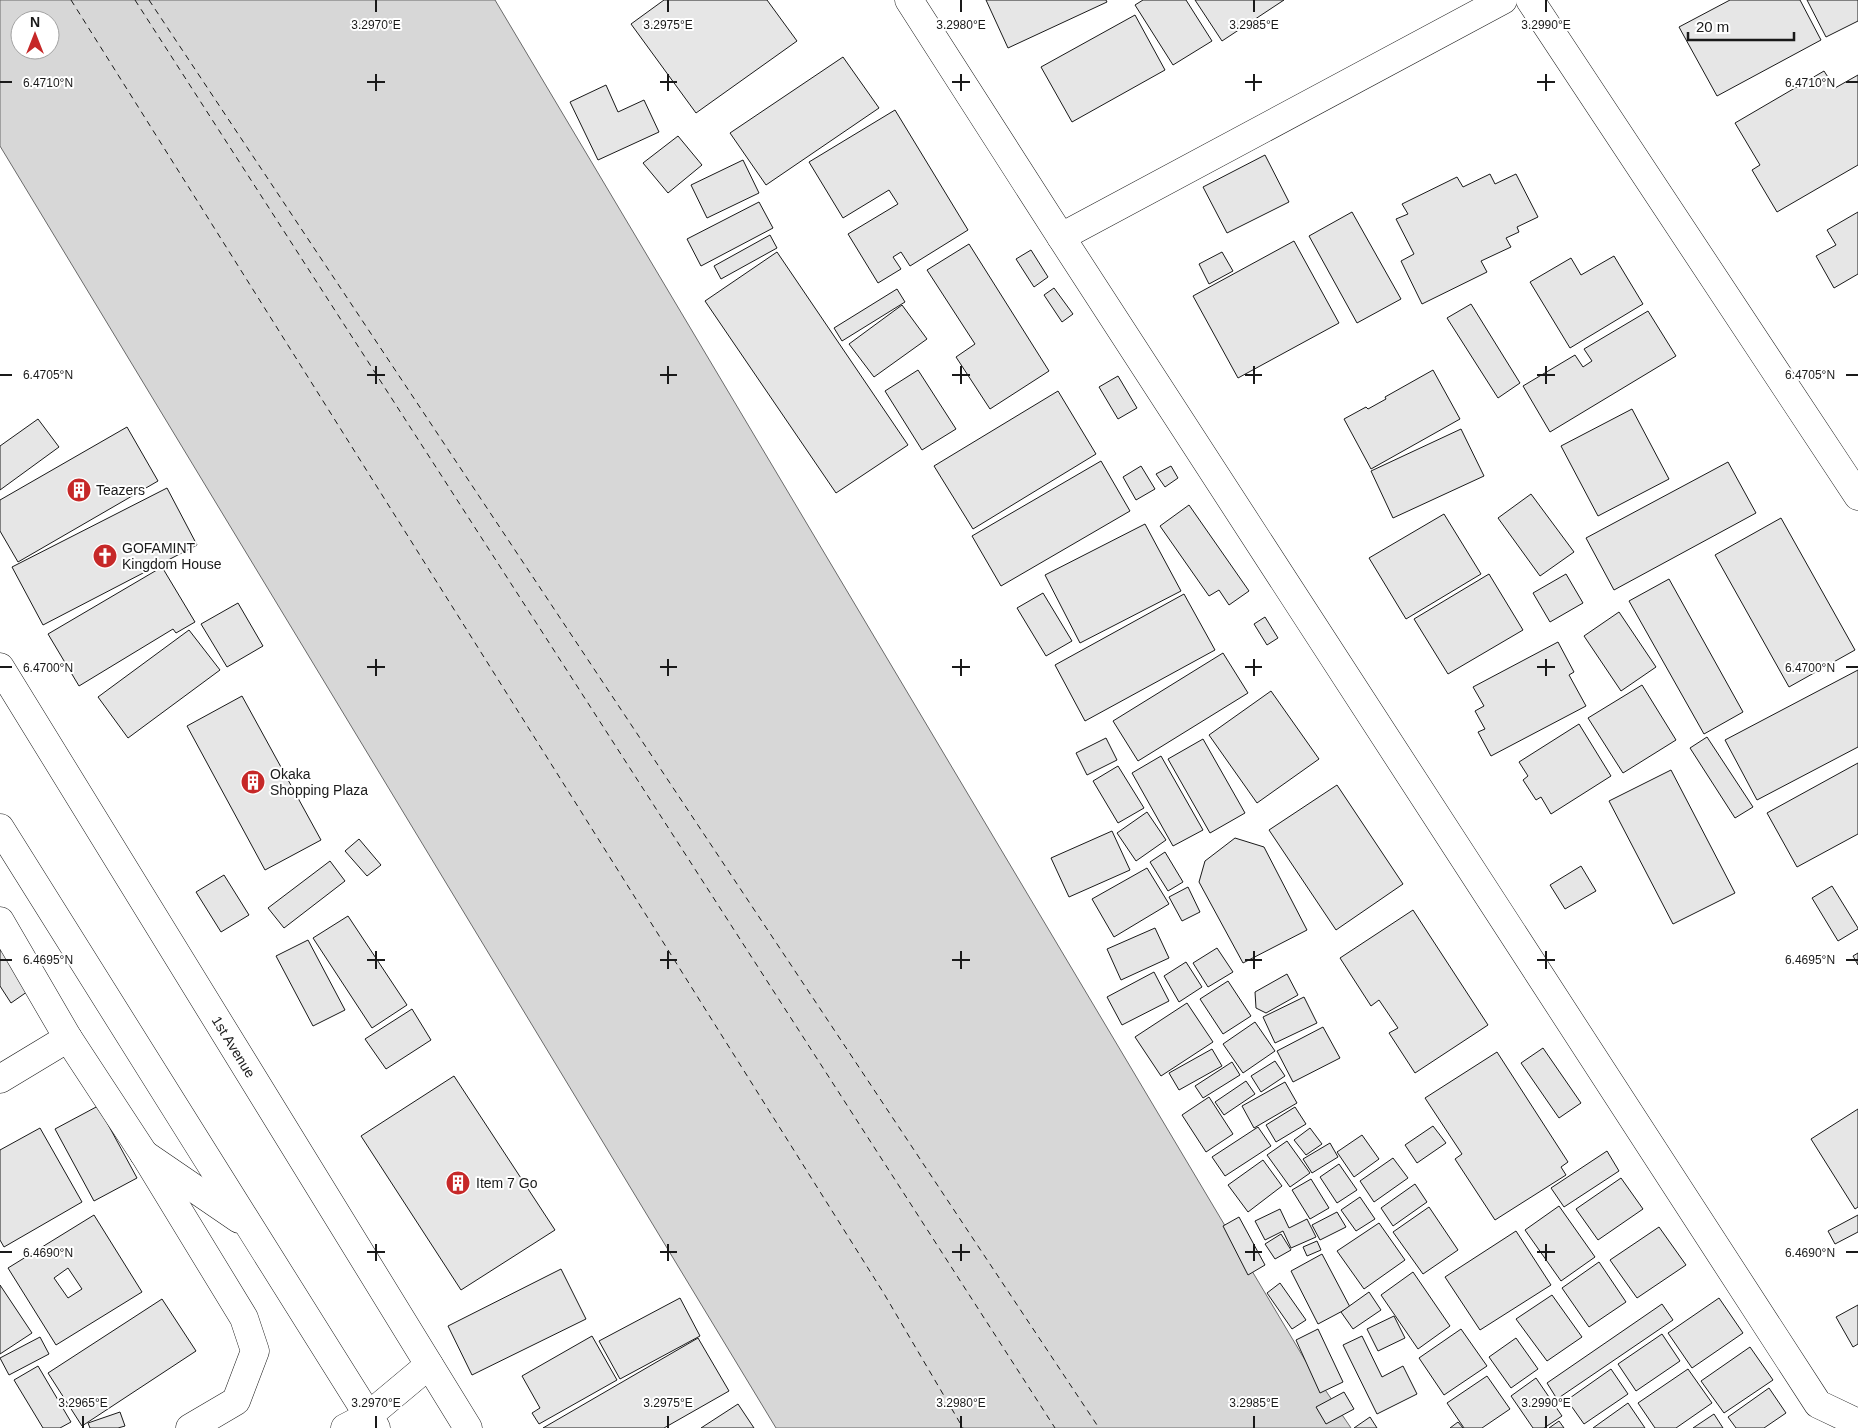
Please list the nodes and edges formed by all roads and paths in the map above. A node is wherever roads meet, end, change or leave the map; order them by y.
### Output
1 (909, 0) edge
2 (1503, 0) edge
3 (1530, 0) edge
4 (1060, 237) junction
5 (1858, 496) edge
6 (0, 667) edge
7 (0, 828) edge
8 (0, 921) edge
9 (68, 1038) junction
10 (0, 1080) edge
11 (144, 1154) junction
12 (249, 1226) junction
13 (429, 1365) junction
14 (1858, 1423) edge
15 (363, 1424) edge
16 (190, 1428) edge
17 (468, 1428) edge

1 - 4 street
2 - 4 street
3 - 5 street
4 - 14 street
6 - 13 street, 1st Avenue
7 - 12 street
8 - 9 street
9 - 10 street
9 - 11 street
11 - 12 street
11 - 16 street
12 - 15 street
13 - 15 street
13 - 17 street, 1st Avenue

